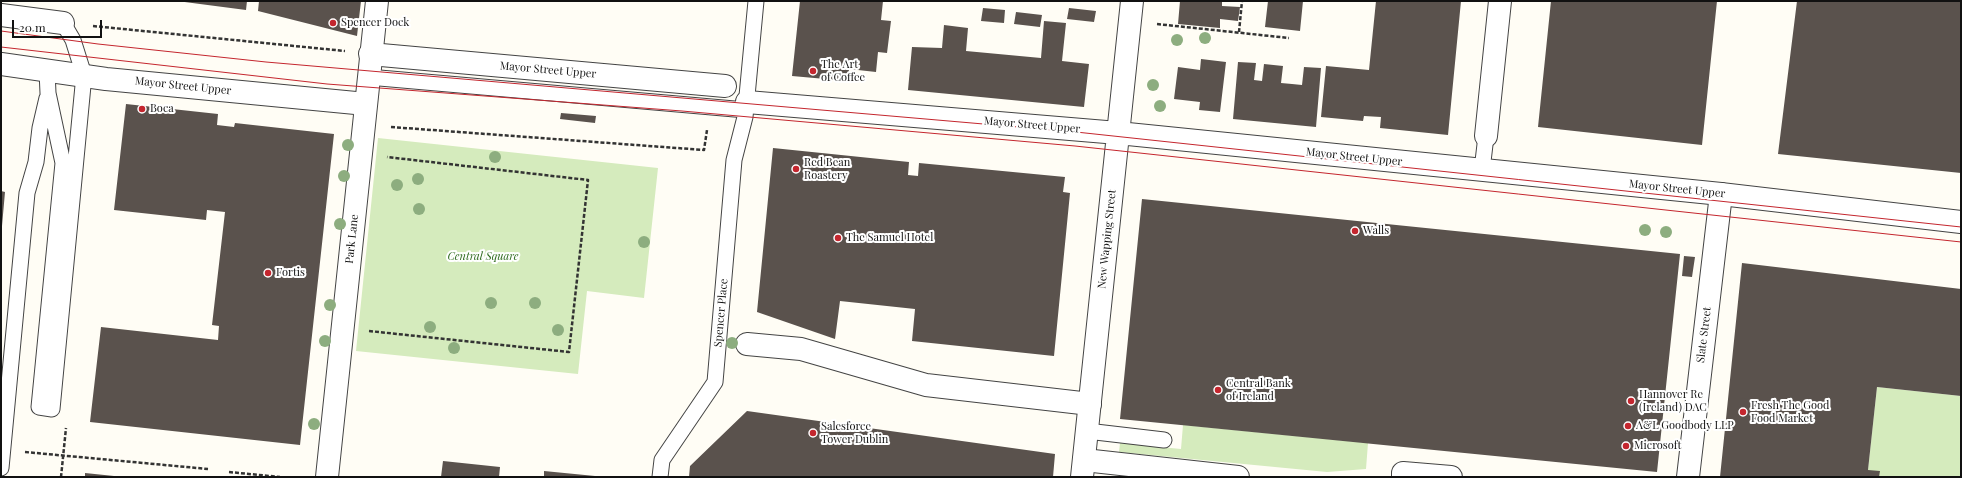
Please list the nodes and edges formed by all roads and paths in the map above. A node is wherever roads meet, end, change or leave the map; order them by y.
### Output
1 (377, 1) edge
2 (756, 1) edge
3 (1242, 1) edge
4 (1500, 1) edge
5 (1131, 11) edge
6 (1, 15) edge
7 (63, 23) junction
8 (1239, 32) junction
9 (1290, 38) dead end
10 (370, 54) junction
11 (1, 64) edge
12 (47, 71) junction
13 (84, 75) junction
14 (368, 77) junction
15 (725, 86) dead end
16 (48, 93) junction
17 (366, 104) junction
18 (746, 106) junction
19 (388, 126) dead end
20 (707, 130) dead end
21 (1118, 133) junction
22 (1486, 136) joint
23 (361, 155) junction
24 (1482, 170) junction
25 (1721, 194) junction
26 (1961, 222) edge
27 (342, 328) junction
28 (747, 344) dead end
29 (1090, 404) junction
30 (1087, 431) junction
31 (1164, 440) dead end
32 (3, 450) junction
33 (1, 468) edge
34 (208, 468) dead end
35 (1083, 468) edge
36 (229, 472) dead end
37 (280, 477) edge
38 (327, 477) edge
39 (660, 477) edge
40 (1238, 477) edge
41 (1403, 477) edge
42 (1450, 477) edge
43 (1688, 477) edge

1 - 10 street, Park Lane
2 - 18 lane, Spencer Place
3 - 8 path
4 - 22 street
5 - 8 path
5 - 21 street, New Wapping Street
6 - 7 street
7 - 10 path
7 - 13 lane
8 - 9 path
10 - 14 street, Park Lane
10 - 15 street, Mayor Street Upper
11 - 12 street, Mayor Street Upper
12 - 13 street, Mayor Street Upper
12 - 16 lane
13 - 16 lane
13 - 17 street, Mayor Street Upper
14 - 17 street, Park Lane
14 - 18 lane
16 - 32 lane
17 - 23 street, Park Lane
18 - 21 street, Mayor Street Upper
18 - 39 lane, Spencer Place
19 - 20 path
21 - 24 street, Mayor Street Upper
21 - 29 street, New Wapping Street
22 - 24 lane
23 - 27 street, Park Lane
23 - 27 path
24 - 25 street, Mayor Street Upper
25 - 26 street, Mayor Street Upper
25 - 43 street, Slate Street
27 - 38 street, Park Lane
28 - 29 street
29 - 30 street, New Wapping Street
30 - 31 lane
30 - 35 street, New Wapping Street
32 - 33 lane
32 - 34 path
35 - 40 street
36 - 37 path
41 - 42 street

